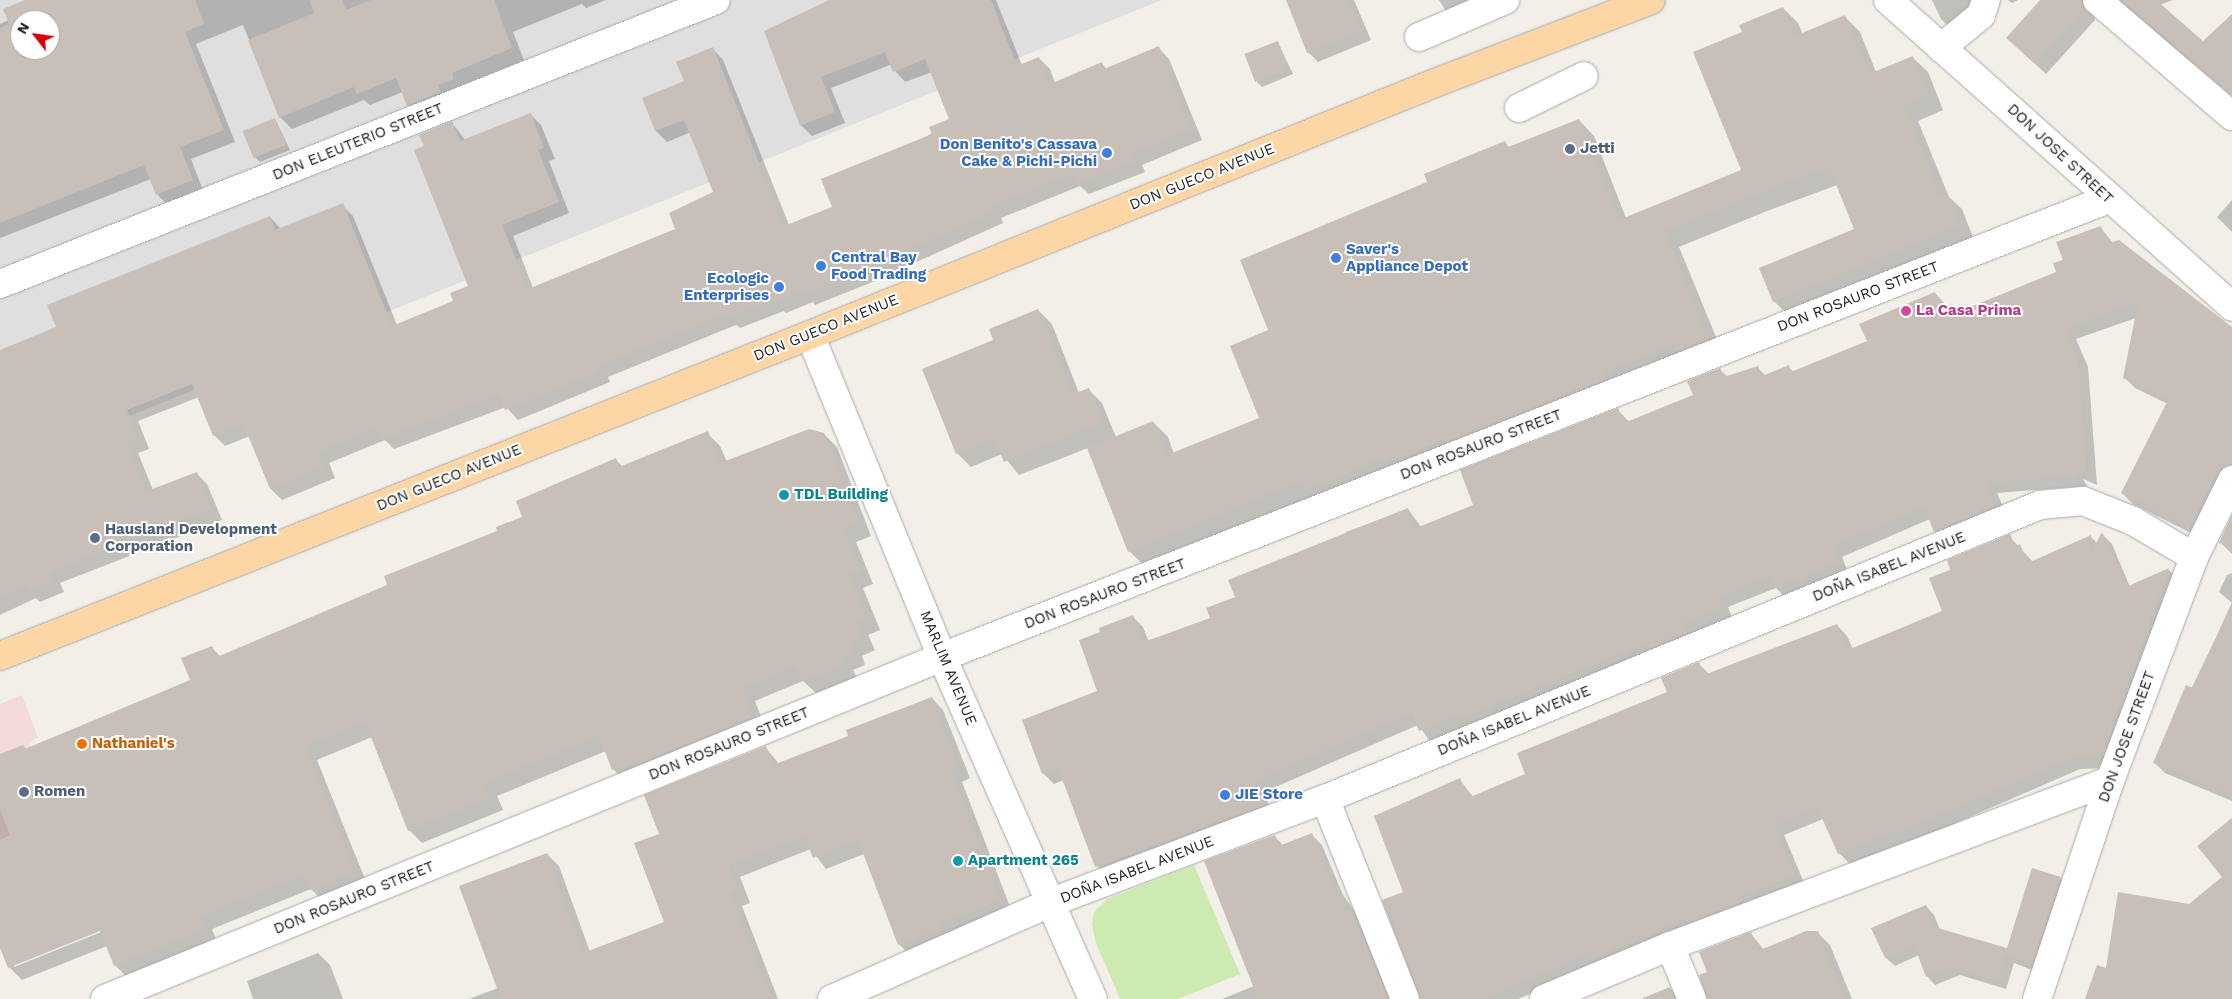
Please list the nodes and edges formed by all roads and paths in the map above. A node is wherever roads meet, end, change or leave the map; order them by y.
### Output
1 (716, 0) edge
2 (1505, 0) edge
3 (1651, 0) edge
4 (1888, 0) edge
5 (1986, 0) edge
6 (2097, 0) edge
7 (1419, 37) dead end
8 (1941, 48) junction
9 (1584, 76) dead end
10 (1519, 108) dead end
11 (2232, 116) edge
12 (2108, 199) junction
13 (0, 284) edge
14 (2232, 307) edge
15 (810, 335) junction
16 (2232, 480) edge
17 (2194, 557) junction
18 (0, 656) edge
19 (942, 657) junction
20 (2110, 781) junction
21 (1325, 799) junction
22 (1052, 902) junction
23 (1670, 946) junction
24 (105, 999) edge
25 (832, 999) edge
26 (1093, 999) edge
27 (1405, 999) edge
28 (1544, 999) edge
29 (1692, 999) edge
30 (2037, 999) edge

1 - 13 street, DON ELEUTERIO STREET
2 - 7 street
3 - 15 main road, DON GUECO AVENUE
4 - 8 street, DON JOSE STREET
5 - 8 street
6 - 11 street
8 - 12 street, DON JOSE STREET
9 - 10 street
12 - 14 street, DON JOSE STREET
12 - 19 street, DON ROSAURO STREET
15 - 18 main road, DON GUECO AVENUE
15 - 19 street, MARLIM AVENUE
16 - 17 street, DON JOSE STREET
17 - 20 street, DON JOSE STREET
17 - 21 street, DOÑA ISABEL AVENUE
19 - 22 street, MARLIM AVENUE
19 - 24 street, DON ROSAURO STREET
20 - 23 street
20 - 30 street, DON JOSE STREET
21 - 22 street, DOÑA ISABEL AVENUE
21 - 27 street
22 - 25 street, DOÑA ISABEL AVENUE
22 - 26 street, MARLIM AVENUE
23 - 28 street
23 - 29 street

